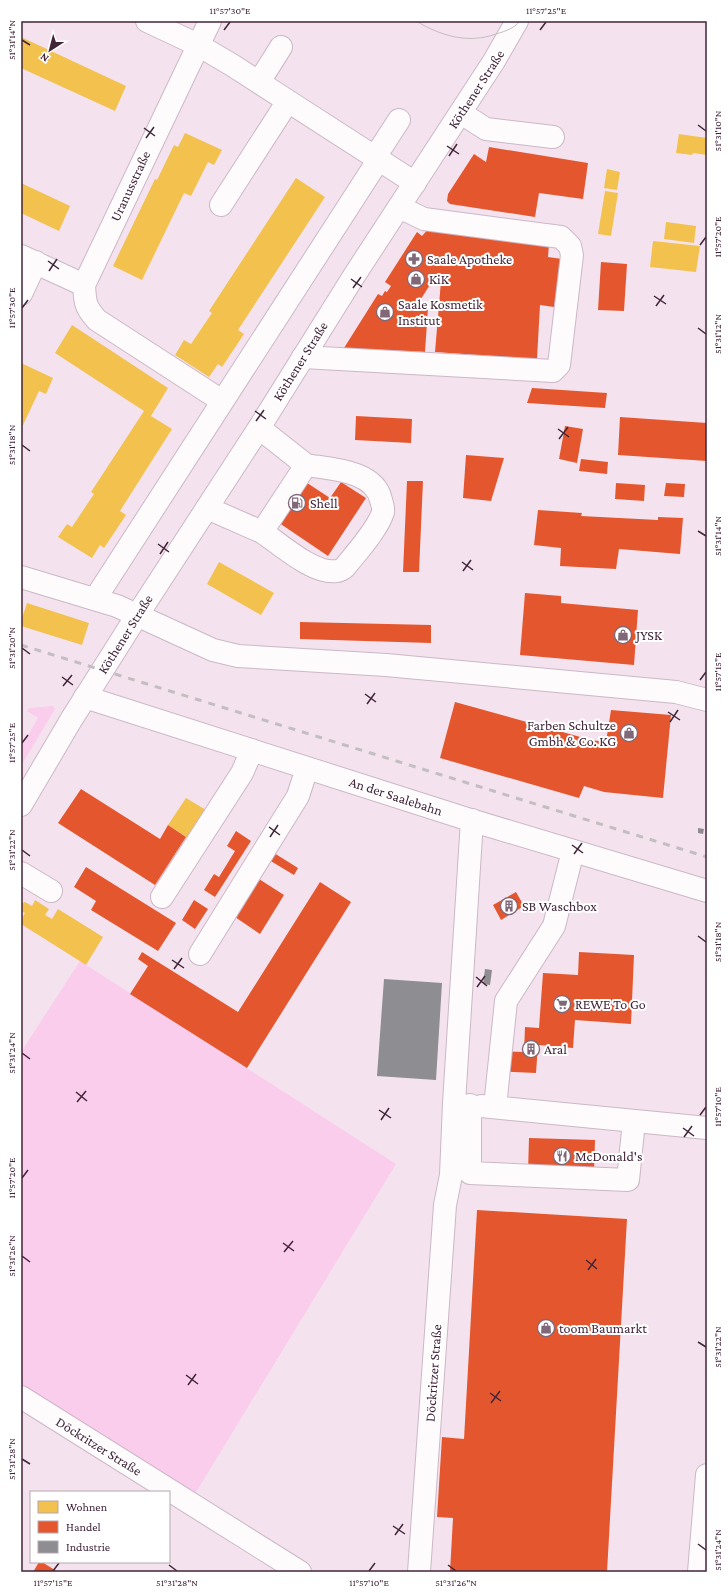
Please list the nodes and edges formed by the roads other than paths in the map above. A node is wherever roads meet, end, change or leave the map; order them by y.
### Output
1 (147, 21) edge
2 (210, 21) edge
3 (517, 21) edge
4 (198, 45) junction
5 (281, 47) dead end
6 (259, 82) junction
7 (288, 101) junction
8 (461, 113) junction
9 (399, 120) dead end
10 (553, 137) dead end
11 (377, 158) junction
12 (415, 183) junction
13 (221, 205) dead end
14 (399, 207) junction
15 (29, 259) edge
16 (84, 285) junction
17 (21, 294) edge
18 (303, 356) junction
19 (222, 401) junction
20 (258, 428) junction
21 (306, 465) junction
22 (207, 508) junction
23 (262, 532) junction
24 (21, 577) edge
25 (95, 599) junction
26 (138, 614) junction
27 (85, 697) junction
28 (707, 700) edge
29 (252, 750) junction
30 (306, 768) junction
31 (21, 805) edge
32 (472, 820) junction
33 (573, 851) junction
34 (21, 873) edge
35 (51, 891) dead end
36 (707, 891) edge
37 (162, 897) dead end
38 (200, 954) dead end
39 (462, 1104) junction
40 (495, 1107) junction
41 (634, 1121) junction
42 (707, 1128) edge
43 (21, 1396) edge
44 (707, 1475) edge
45 (300, 1572) edge
46 (419, 1572) edge
47 (699, 1572) edge

1 - 4 street
2 - 4 street, Uranusstraße
3 - 8 street, Köthener Straße
4 - 6 street
4 - 16 street, Uranusstraße
5 - 6 street
6 - 7 street
7 - 11 street
7 - 13 street
8 - 10 street
8 - 12 street, Köthener Straße
9 - 11 street
11 - 12 street
11 - 19 street
12 - 14 street, Köthener Straße
14 - 18 street, Köthener Straße
14 - 18 street
15 - 16 street
15 - 17 street
16 - 19 street
18 - 20 street, Köthener Straße
19 - 25 street
20 - 21 street
20 - 22 street, Köthener Straße
21 - 23 street
21 - 23 street
22 - 23 street
22 - 26 street, Köthener Straße
24 - 25 street
25 - 26 street
26 - 27 street, Köthener Straße
26 - 28 street
27 - 29 street, An der Saalebahn
27 - 31 street, Köthener Straße
29 - 30 street, An der Saalebahn
29 - 37 street
30 - 32 street, An der Saalebahn
30 - 38 street
32 - 33 street, An der Saalebahn
32 - 39 street
33 - 36 street, An der Saalebahn
33 - 40 street
34 - 35 street
39 - 40 street
39 - 41 street
39 - 46 street, Döckritzer Straße
40 - 41 street
41 - 42 street
43 - 45 street, Döckritzer Straße
44 - 47 street

